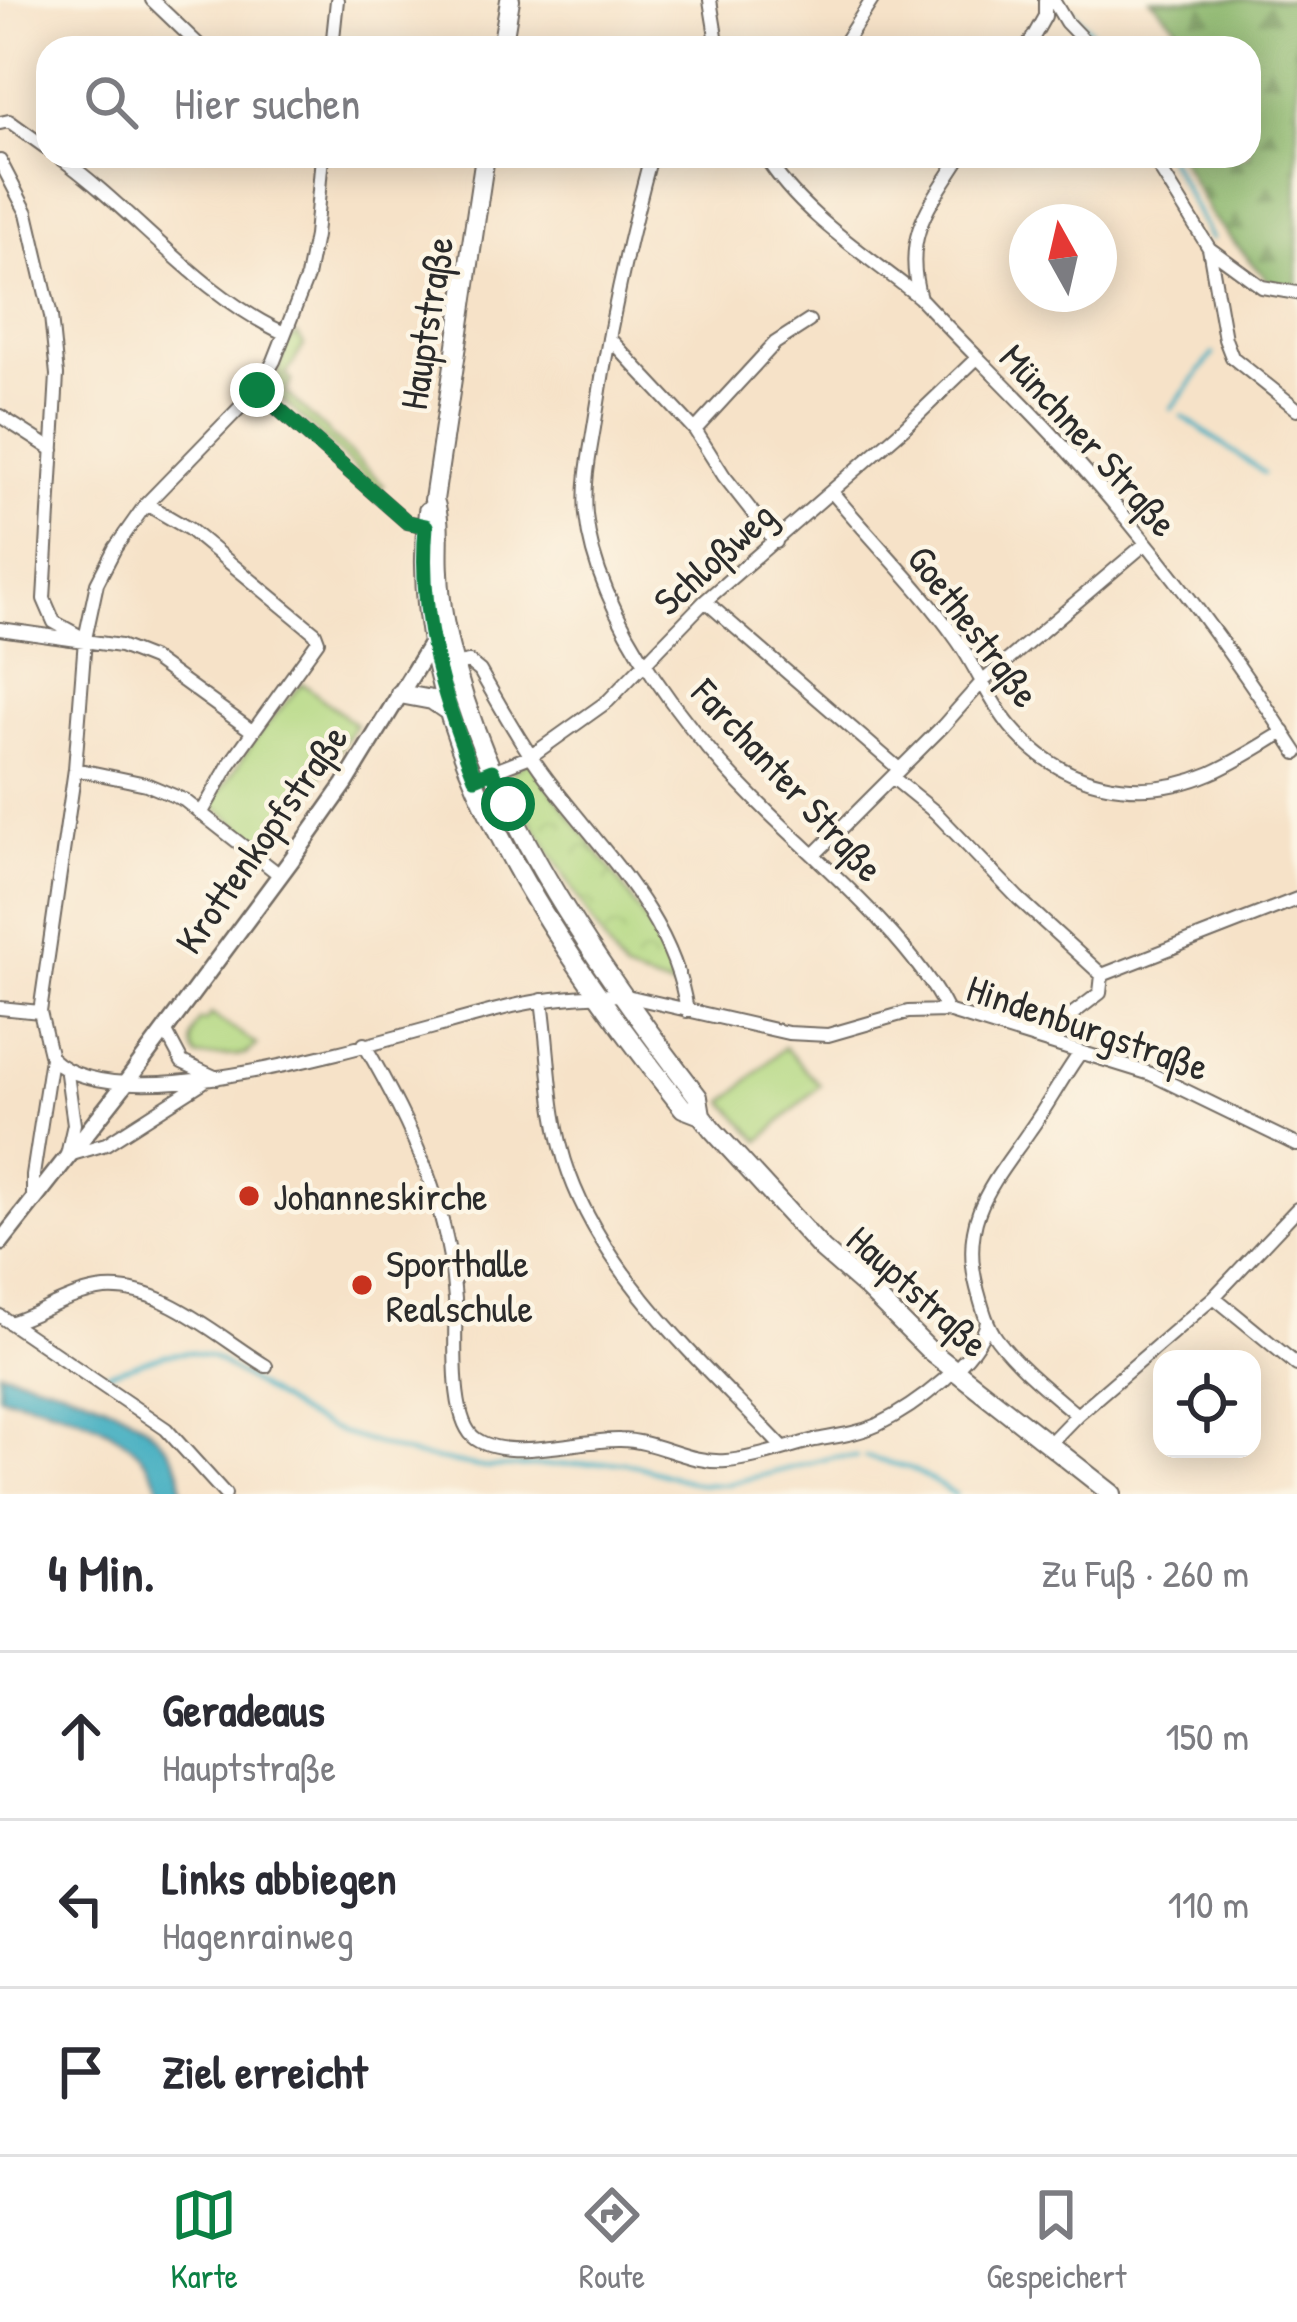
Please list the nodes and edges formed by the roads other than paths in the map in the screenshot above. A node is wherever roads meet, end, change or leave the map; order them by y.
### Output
1 (152, 0) edge
2 (337, 0) edge
3 (510, 0) edge
4 (710, 0) edge
5 (872, 0) edge
6 (1049, 0) edge
7 (190, 36) edge
8 (333, 36) edge
9 (504, 36) edge
10 (715, 36) edge
11 (850, 36) edge
12 (1034, 36) edge
13 (1079, 36) edge
14 (0, 123) edge
15 (36, 140) edge
16 (0, 161) edge
17 (75, 168) edge
18 (321, 168) edge
19 (483, 168) edge
20 (648, 168) edge
21 (772, 168) edge
22 (953, 168) edge
23 (1159, 168) edge
24 (1209, 248) junction
25 (1297, 292) edge
26 (920, 298) junction
27 (809, 321) dead end
28 (284, 334) junction
29 (609, 338) junction
30 (977, 358) junction
31 (257, 390) junction
32 (1297, 409) edge
33 (0, 416) edge
34 (694, 430) junction
35 (52, 450) junction
36 (832, 492) junction
37 (434, 500) junction
38 (146, 504) junction
39 (426, 526) junction
40 (776, 542) junction
41 (1145, 544) junction
42 (705, 601) junction
43 (0, 628) edge
44 (438, 635) junction
45 (85, 639) junction
46 (645, 663) junction
47 (454, 665) junction
48 (982, 682) junction
49 (400, 694) junction
50 (448, 711) junction
51 (252, 731) junction
52 (1284, 733) junction
53 (1297, 753) edge
54 (531, 756) junction
55 (75, 769) junction
56 (895, 773) junction
57 (483, 774) junction
58 (202, 814) junction
59 (814, 854) junction
60 (530, 867) junction
61 (280, 875) junction
62 (1297, 898) edge
63 (1102, 975) junction
64 (597, 995) junction
65 (622, 995) junction
66 (542, 1000) junction
67 (0, 1008) edge
68 (687, 1011) junction
69 (947, 1011) junction
70 (40, 1012) junction
71 (165, 1030) junction
72 (1048, 1042) junction
73 (364, 1044) junction
74 (1080, 1053) junction
75 (52, 1058) junction
76 (68, 1074) junction
77 (211, 1080) junction
78 (125, 1084) junction
79 (701, 1114) junction
80 (1297, 1145) edge
81 (69, 1158) junction
82 (33, 1203) junction
83 (1297, 1209) edge
84 (0, 1243) edge
85 (1214, 1297) junction
86 (42, 1313) junction
87 (5, 1320) edge
88 (987, 1322) junction
89 (32, 1338) junction
90 (266, 1366) dead end
91 (1297, 1366) edge
92 (952, 1370) junction
93 (1077, 1415) junction
94 (1048, 1445) junction
95 (783, 1448) junction
96 (225, 1494) edge
97 (1112, 1494) edge

1 - 7 street
2 - 8 street
3 - 9 main road
4 - 10 street
5 - 11 street
6 - 12 street
6 - 13 street
14 - 15 street
16 - 35 street
17 - 28 street
18 - 28 street
19 - 37 main road, Hauptstraße
20 - 29 street, Farchanter Straße
21 - 26 street, Münchner Straße
22 - 26 street
23 - 24 street
24 - 25 street
24 - 32 street
26 - 30 street, Münchner Straße
27 - 34 street
28 - 31 street
29 - 34 street
29 - 46 street, Farchanter Straße
30 - 36 street, Schloßweg
30 - 41 street, Münchner Straße
31 - 38 street
31 - 39 street
33 - 35 street
34 - 40 street
35 - 45 street
36 - 40 street, Schloßweg
36 - 48 street, Goethestraße
37 - 39 main road, Hauptstraße
37 - 44 main road, Hauptstraße
38 - 45 street
38 - 51 street
39 - 44 main road, Hauptstraße
40 - 42 street, Schloßweg
41 - 48 street
41 - 52 street, Münchner Straße
42 - 46 street, Schloßweg
42 - 56 street
43 - 45 street
44 - 47 main road, Hauptstraße
44 - 49 street, Krottenkopfstraße
44 - 50 main road, Hauptstraße
45 - 51 street
45 - 55 street
46 - 54 street, Schloßweg
46 - 59 street, Farchanter Straße
47 - 54 street
47 - 57 main road, Hauptstraße
48 - 52 street, Goethestraße
48 - 56 street
49 - 50 main road
49 - 61 street, Krottenkopfstraße
50 - 57 main road, Hauptstraße
51 - 58 street
52 - 53 street, Münchner Straße
54 - 57 street, Schloßweg
54 - 68 street
55 - 58 street
55 - 70 street
56 - 59 street
56 - 63 street
57 - 60 main road, Hauptstraße
58 - 61 street
59 - 69 street, Farchanter Straße
60 - 64 main road, Hauptstraße
60 - 65 main road, Hauptstraße
61 - 71 street, Krottenkopfstraße
62 - 63 street
63 - 72 street
64 - 65 street, Hindenburgstraße
64 - 66 street, Hindenburgstraße
64 - 79 main road, Hauptstraße
65 - 68 street, Hindenburgstraße
65 - 79 main road, Hauptstraße
66 - 73 street, Hindenburgstraße
66 - 95 street
67 - 70 street
68 - 69 street, Hindenburgstraße
69 - 72 street, Hindenburgstraße
70 - 75 street
71 - 77 street
71 - 78 street, Krottenkopfstraße
72 - 74 street, Hindenburgstraße
73 - 77 street, Hindenburgstraße
73 - 95 street
74 - 80 street, Hindenburgstraße
74 - 88 street
75 - 76 street
75 - 82 street
76 - 78 street
76 - 81 street
77 - 78 street, Hindenburgstraße
77 - 81 street, Hindenburgstraße
78 - 81 street, Hindenburgstraße
79 - 92 main road, Hauptstraße
81 - 82 street, Hindenburgstraße
82 - 84 street, Hindenburgstraße
83 - 85 street
85 - 91 street
85 - 93 street
86 - 87 street
86 - 89 street
86 - 90 street
87 - 89 street
88 - 92 street
88 - 93 street
89 - 96 street
92 - 94 main road, Hauptstraße
92 - 95 street
93 - 94 street
94 - 97 main road, Hauptstraße

